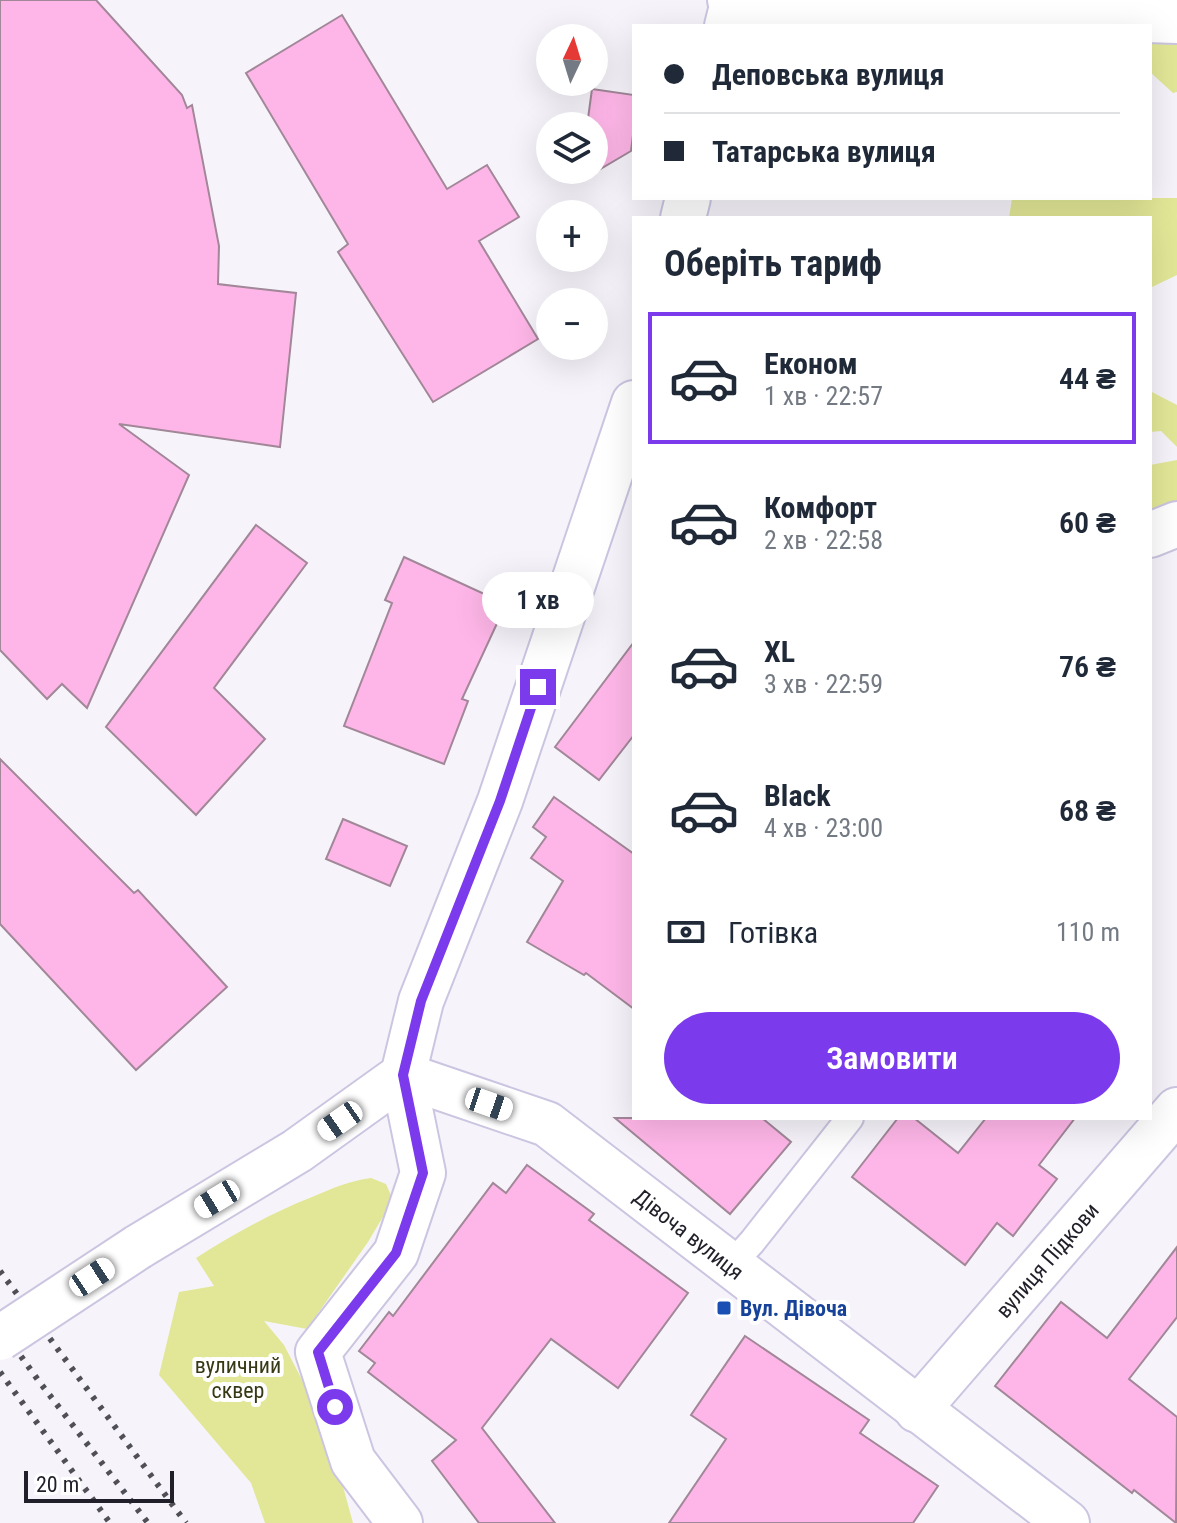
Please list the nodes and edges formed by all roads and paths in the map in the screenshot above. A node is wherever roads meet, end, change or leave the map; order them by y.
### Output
1 (730, 11) edge
2 (1177, 21) edge
3 (632, 409) edge
4 (1177, 524) edge
5 (1152, 534) edge
6 (403, 1075) junction
7 (1177, 1110) edge
8 (848, 1120) edge
9 (730, 1266) junction
10 (0, 1338) edge
11 (917, 1410) junction
12 (400, 1523) edge
13 (1067, 1523) edge

1 - 2 main road
3 - 6 main road
4 - 5 main road
6 - 9 main road, Дівоча вулиця
6 - 10 main road, bridge
6 - 12 main road
7 - 11 main road, вулиця Підкови
8 - 9 lane
9 - 11 main road, Дівоча вулиця
11 - 13 main road, Дівоча вулиця

